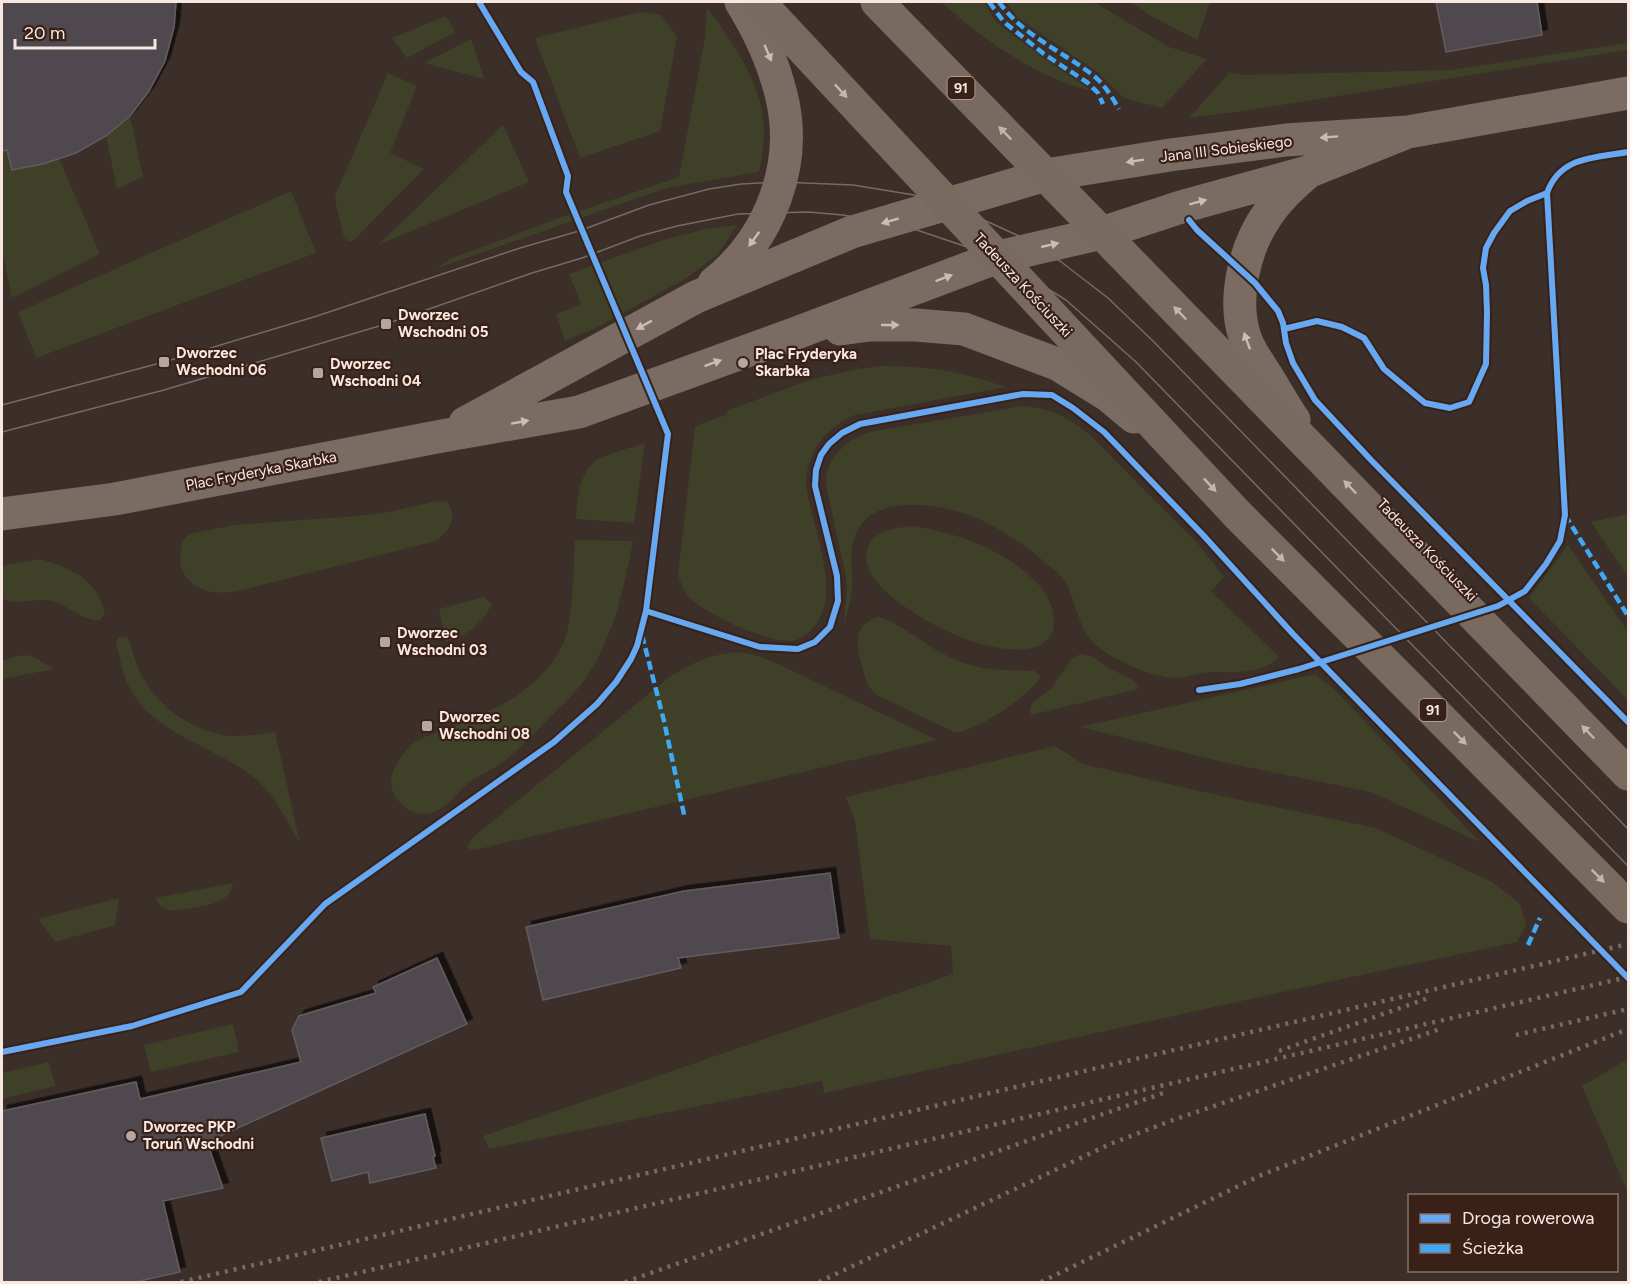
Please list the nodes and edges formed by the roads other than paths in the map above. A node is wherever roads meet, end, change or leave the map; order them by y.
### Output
1 (741, 2) edge
2 (759, 2) edge
3 (877, 2) edge
4 (1629, 93) edge
5 (1408, 132) junction
6 (1308, 172) junction
7 (1046, 175) junction
8 (946, 204) junction
9 (1102, 233) junction
10 (998, 257) junction
11 (696, 297) junction
12 (790, 335) junction
13 (442, 436) junction
14 (1309, 445) junction
15 (1183, 456) junction
16 (2, 514) edge
17 (1629, 774) edge
18 (1629, 907) edge

1 -> 11 street, Plac Fryderyka Skarbka
2 -> 8 main road, Tadeusza Kościuszki
7 -> 3 main road, 91
4 - 5 street, Jana III Sobieskiego
5 - 6 street, Jana III Sobieskiego
5 -> 7 street, Jana III Sobieskiego
9 -> 6 street, Jana III Sobieskiego
14 -> 6 street, Jana III Sobieskiego
7 - 8 street, Plac Fryderyka Skarbka
7 - 9 main road, Tadeusza Kościuszki
8 - 10 main road, Tadeusza Kościuszki
8 -> 11 street, Plac Fryderyka Skarbka
10 -> 9 street, Jana III Sobieskiego
14 -> 9 main road, Tadeusza Kościuszki
12 -> 10 street, Plac Fryderyka Skarbka
10 - 15 main road, Tadeusza Kościuszki
11 -> 13 street, Plac Fryderyka Skarbka
13 -> 12 street, Plac Fryderyka Skarbka
12 -> 15 street, Plac Fryderyka Skarbka
13 - 16 street, Plac Fryderyka Skarbka
17 -> 14 main road, Tadeusza Kościuszki
15 -> 18 main road, Tadeusza Kościuszki / 91

